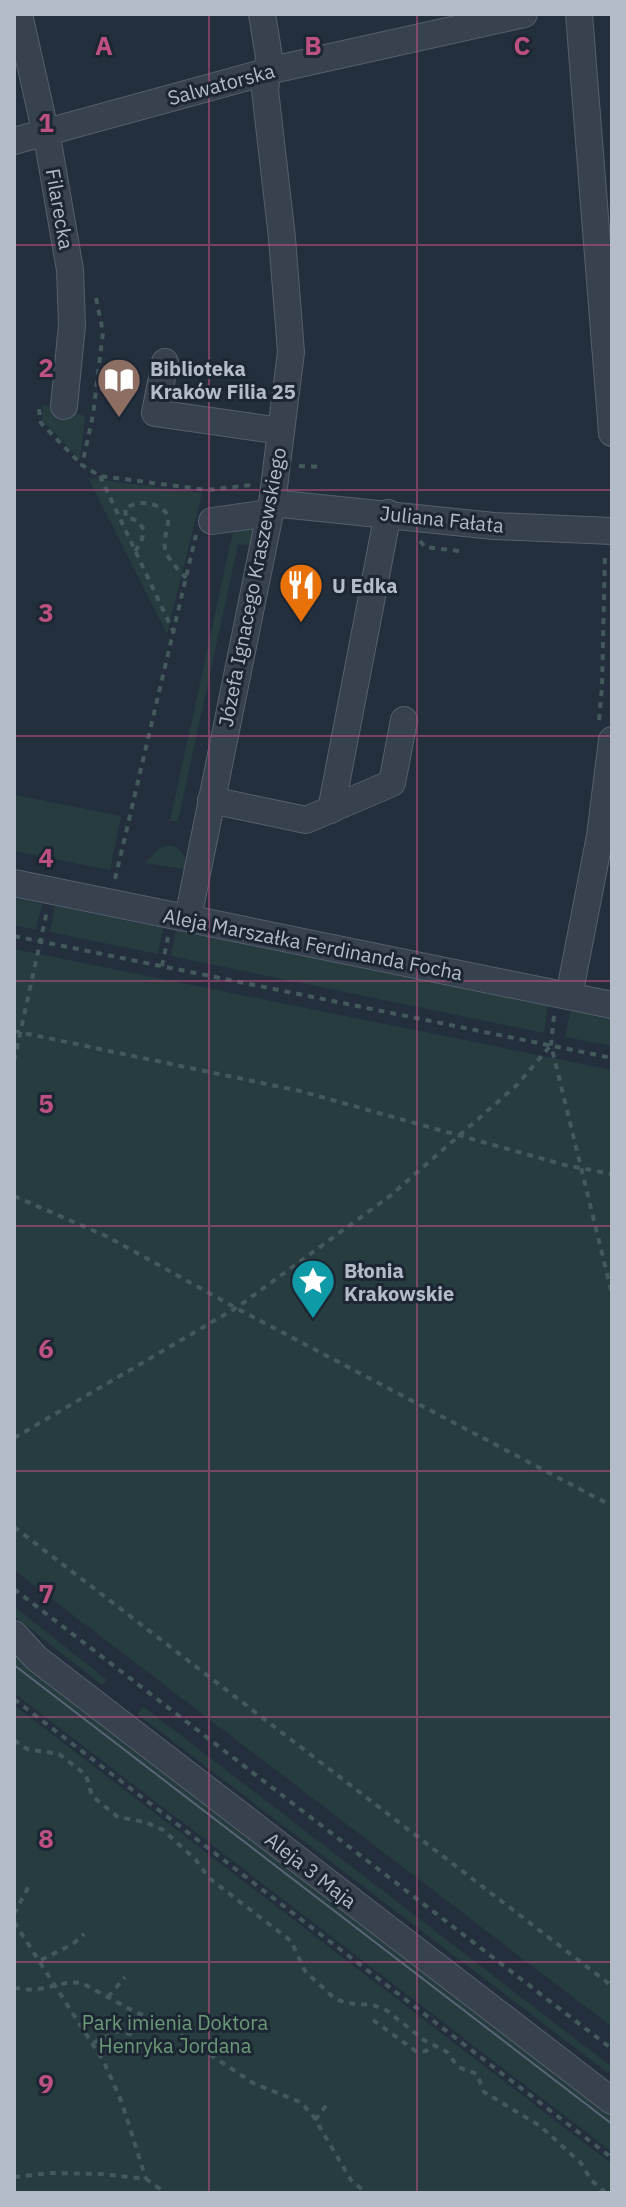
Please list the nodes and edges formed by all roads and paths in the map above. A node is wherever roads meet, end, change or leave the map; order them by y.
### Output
1 (19, 14) edge
2 (262, 14) edge
3 (524, 14) edge
4 (579, 14) edge
5 (267, 72) junction
6 (45, 133) junction
7 (14, 141) edge
8 (165, 362) dead end
9 (64, 406) dead end
10 (93, 415) dead end
11 (281, 431) junction
12 (612, 433) edge
13 (295, 465) dead end
14 (320, 467) dead end
15 (100, 476) junction
16 (207, 490) junction
17 (272, 500) junction
18 (204, 520) junction
19 (387, 522) junction
20 (612, 531) edge
21 (429, 536) dead end
22 (135, 551) junction
23 (186, 578) junction
24 (174, 633) junction
25 (404, 720) dead end
26 (612, 740) edge
27 (211, 800) junction
28 (331, 810) junction
29 (115, 879) dead end
30 (14, 883) edge
31 (49, 905) dead end
32 (180, 917) junction
33 (14, 936) edge
34 (41, 942) junction
35 (162, 966) junction
36 (562, 1001) junction
37 (612, 1005) edge
38 (14, 1031) edge
39 (21, 1032) junction
40 (551, 1045) junction
41 (612, 1058) edge
42 (14, 1061) edge
43 (459, 1136) junction
44 (582, 1169) junction
45 (612, 1174) edge
46 (14, 1196) edge
47 (612, 1294) edge
48 (236, 1308) junction
49 (14, 1438) edge
50 (612, 1506) edge
51 (14, 1527) edge
52 (14, 1589) edge
53 (14, 1634) edge
54 (14, 1699) edge
55 (14, 1740) edge
56 (30, 1884) dead end
57 (14, 1914) edge
58 (14, 1922) edge
59 (84, 1934) dead end
60 (41, 1960) junction
61 (125, 1977) dead end
62 (56, 1986) junction
63 (612, 1986) edge
64 (14, 1988) edge
65 (108, 1997) junction
66 (373, 2020) dead end
67 (134, 2035) dead end
68 (93, 2043) junction
69 (432, 2045) junction
70 (612, 2049) edge
71 (612, 2101) edge
72 (328, 2103) dead end
73 (315, 2120) junction
74 (612, 2158) edge
75 (14, 2177) edge
76 (146, 2179) junction
77 (166, 2193) edge
78 (366, 2193) edge
79 (606, 2193) edge

1 - 6 street, Filarecka
2 - 5 street, Józefa Ignacego Kraszewskiego
3 - 5 street, Salwatorska
4 - 12 street
5 - 6 street, Salwatorska
5 - 11 street, Józefa Ignacego Kraszewskiego
6 - 7 street, Salwatorska
6 - 9 street, Filarecka
8 - 11 street
10 - 15 path
11 - 17 street, Józefa Ignacego Kraszewskiego
13 - 14 path
15 - 16 path
15 - 22 path
16 - 17 path
16 - 18 path
17 - 18 street, Juliana Fałata
17 - 19 street, Juliana Fałata
17 - 27 street, Józefa Ignacego Kraszewskiego
18 - 23 path
19 - 20 street, Juliana Fałata
19 - 21 path
19 - 28 street
22 - 23 path
22 - 24 path
23 - 24 path
24 - 29 path
25 - 28 street
26 - 36 street
27 - 28 street
27 - 32 street, Józefa Ignacego Kraszewskiego
30 - 32 street, Aleja Marszałka Ferdinanda Focha
31 - 34 path
32 - 35 path
32 - 36 street, Aleja Marszałka Ferdinanda Focha
33 - 34 path
34 - 35 path
34 - 39 path
35 - 40 path
36 - 37 street, Aleja Marszałka Ferdinanda Focha
36 - 40 path
38 - 39 path
39 - 42 path
39 - 43 path
40 - 41 path
40 - 43 path
40 - 44 path
43 - 44 path
43 - 48 path
44 - 45 path
44 - 47 path
46 - 48 path
48 - 49 path
48 - 50 path
51 - 63 path
52 - 70 path
53 - 71 street, Aleja 3 Maja
54 - 74 path
55 - 69 path
56 - 57 path
58 - 60 path
59 - 60 path
60 - 62 path
61 - 65 path
62 - 64 path
62 - 65 path
62 - 68 path
65 - 73 path
66 - 69 path
67 - 68 path
68 - 76 path
69 - 79 path
72 - 73 path
73 - 78 path
75 - 76 path
76 - 77 path

